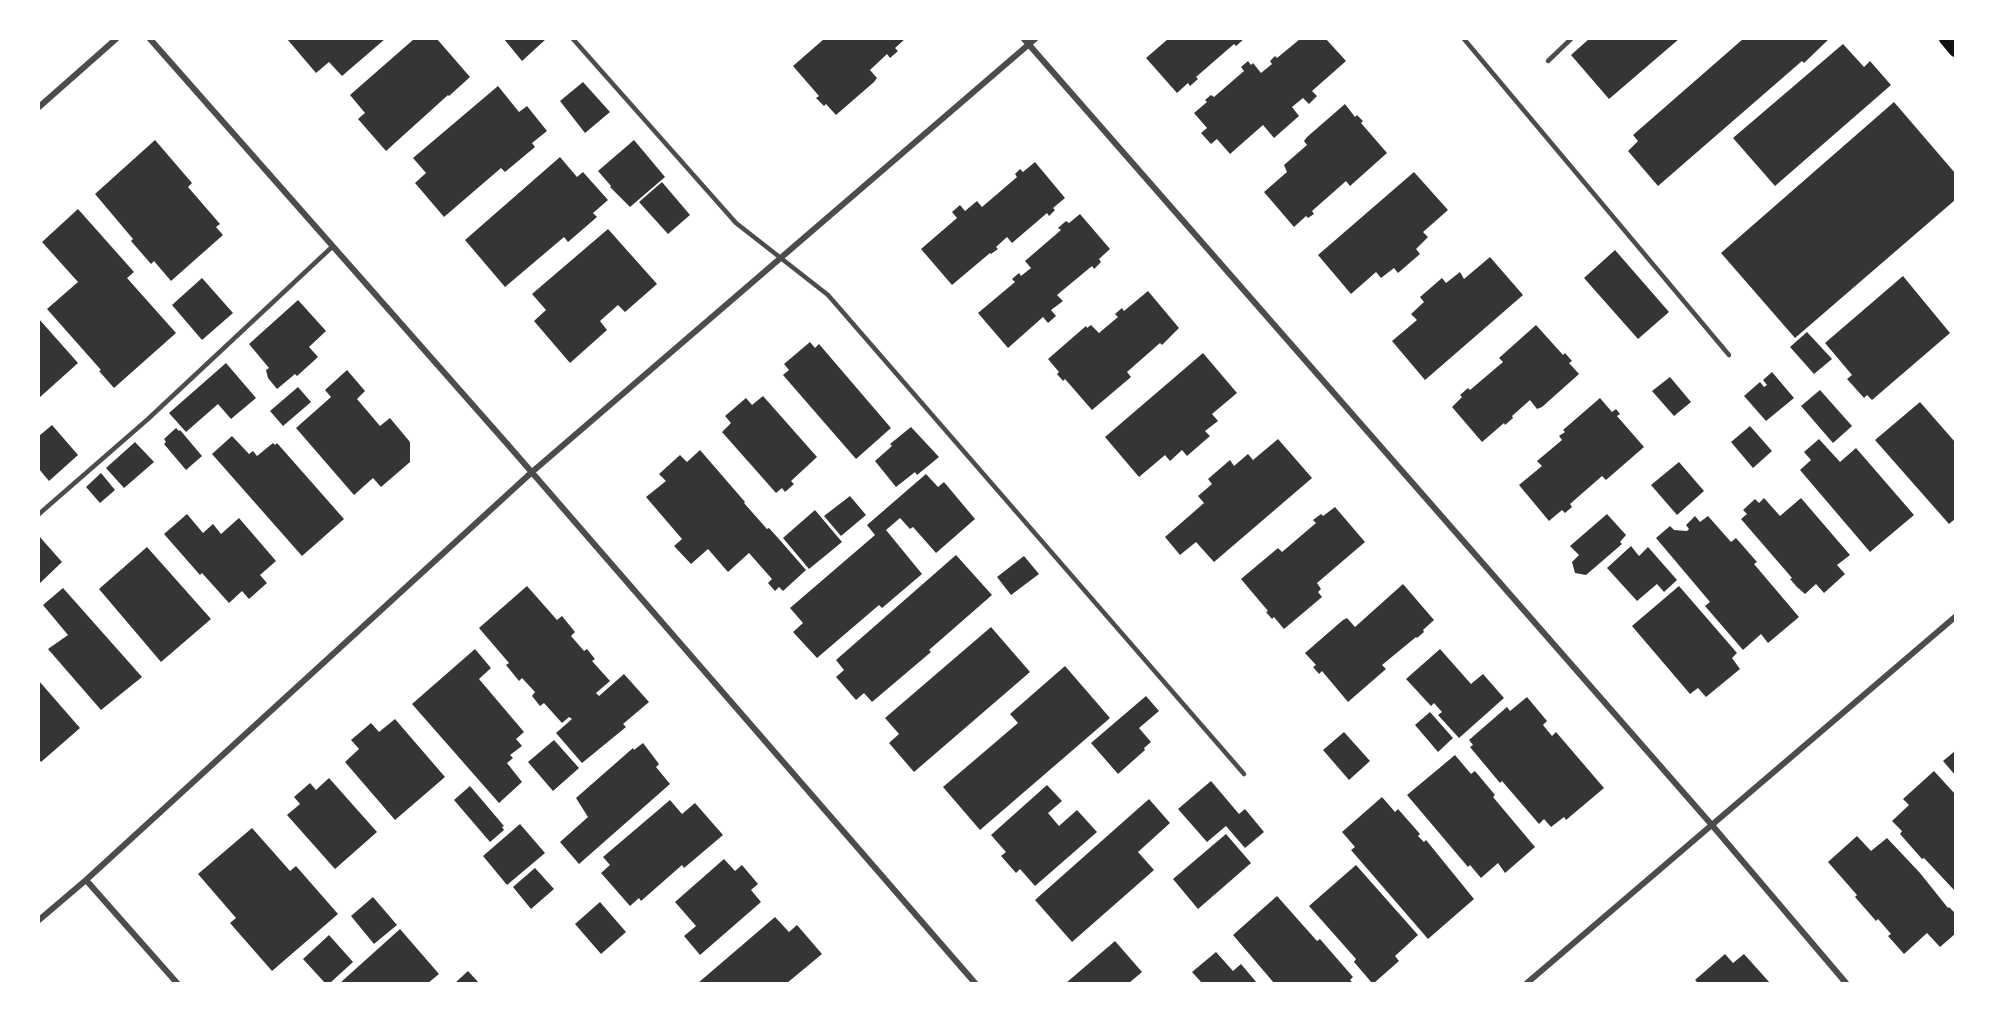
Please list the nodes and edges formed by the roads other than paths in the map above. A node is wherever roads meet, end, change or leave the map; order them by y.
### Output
1 (116, 39) edge
2 (150, 39) edge
3 (573, 39) edge
4 (1035, 39) edge
5 (1464, 39) edge
6 (1571, 39) edge
7 (1945, 39) edge
8 (1026, 42) edge
9 (1955, 51) edge
10 (1548, 61) dead end
11 (39, 107) edge
12 (333, 246) junction
13 (782, 258) junction
14 (1729, 355) dead end
15 (531, 472) junction
16 (39, 514) edge
17 (1955, 617) edge
18 (1244, 774) dead end
19 (1711, 824) junction
20 (86, 880) junction
21 (39, 920) edge
22 (177, 983) edge
23 (975, 983) edge
24 (1527, 983) edge
25 (1846, 983) edge

1 - 11 street
2 - 12 street
3 - 13 lane
4 - 8 street
5 - 14 lane
6 - 10 lane
7 - 9 main road
8 - 13 street
8 - 19 street
12 - 15 street
12 - 16 lane
13 - 15 street
13 - 18 lane
15 - 20 street
15 - 23 street
17 - 19 street
19 - 24 street
19 - 25 street
20 - 21 street
20 - 22 street

